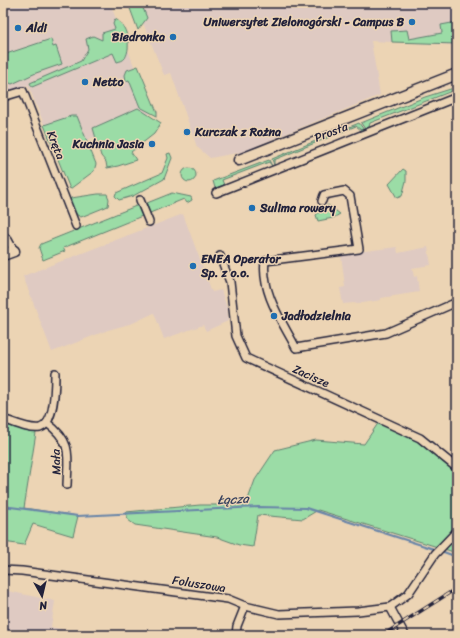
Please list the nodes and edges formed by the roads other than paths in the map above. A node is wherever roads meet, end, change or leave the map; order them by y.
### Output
1 (457, 74) edge
2 (3, 97) edge
3 (457, 97) edge
4 (239, 160) dead end
5 (216, 193) dead end
6 (140, 200) dead end
7 (322, 201) dead end
8 (149, 222) dead end
9 (76, 226) dead end
10 (3, 235) edge
11 (14, 251) joint
12 (3, 255) edge
13 (220, 256) dead end
14 (457, 302) edge
15 (55, 372) dead end
16 (3, 419) edge
17 (47, 422) junction
18 (457, 468) edge
19 (67, 485) dead end
20 (457, 531) edge
21 (3, 570) edge
22 (245, 606) junction
23 (390, 607) junction
24 (236, 635) edge
25 (405, 635) edge

1 - 4 street, Prosta
2 - 9 street, Kręta
3 - 5 street, Prosta
6 - 8 street
7 - 14 street
10 - 11 street
11 - 12 street
13 - 18 street, Zacisze
15 - 17 street
16 - 17 street
17 - 19 street, Mała
20 - 23 street, Foluszowa
21 - 22 street, Foluszowa
22 - 23 street, Foluszowa
22 - 24 street
23 - 25 street

